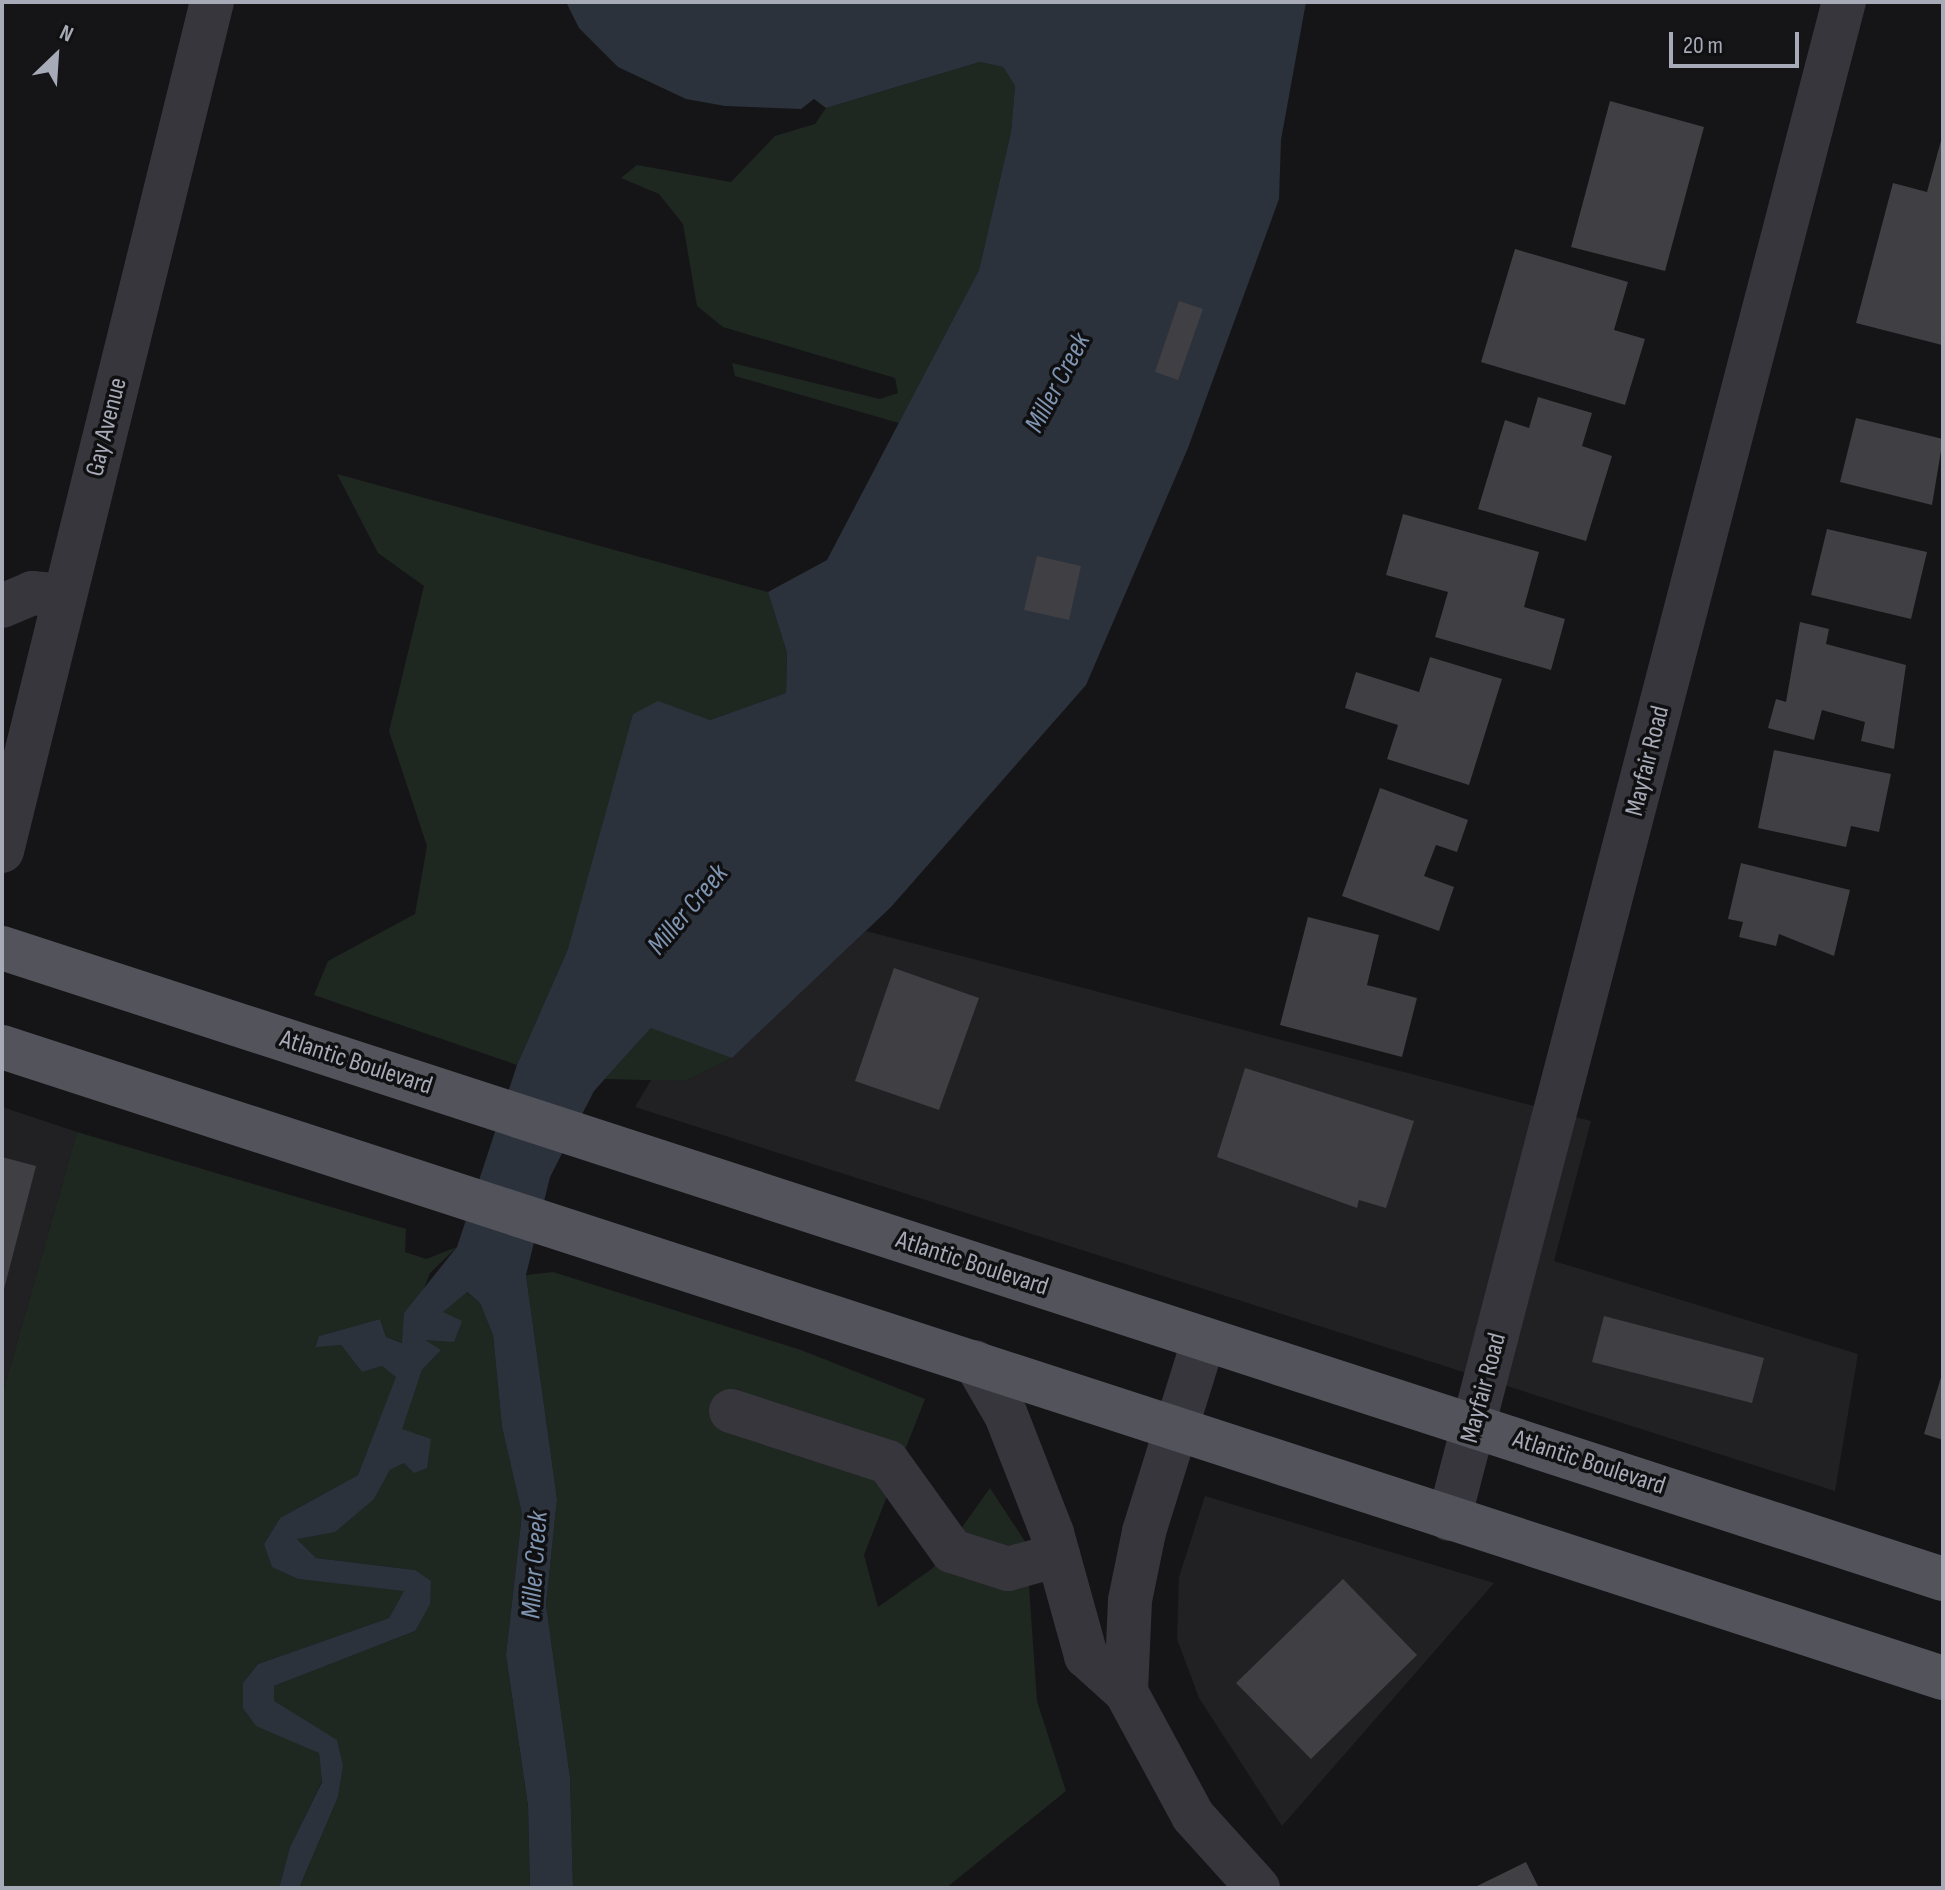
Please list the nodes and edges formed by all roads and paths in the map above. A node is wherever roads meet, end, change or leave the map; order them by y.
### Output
1 (212, 2) edge
2 (1844, 2) edge
3 (65, 596) junction
4 (2, 606) edge
5 (5, 823) edge
6 (2, 948) edge
7 (2, 1047) edge
8 (1204, 1339) junction
9 (975, 1362) junction
10 (731, 1411) dead end
11 (1474, 1426) junction
12 (1174, 1427) junction
13 (1449, 1519) junction
14 (1058, 1555) junction
15 (1943, 1579) edge
16 (1943, 1678) edge
17 (1126, 1692) junction
18 (1258, 1888) edge

1 - 3 street, Gay Avenue
2 - 11 street, Mayfair Road
3 - 4 street
3 - 5 street, Gay Avenue
6 - 8 main road, Atlantic Boulevard
7 - 9 main road
8 - 11 main road, Atlantic Boulevard
8 - 12 street
9 - 12 main road
9 - 14 street
10 - 14 street
11 - 13 street, Mayfair Road
11 - 15 main road, Atlantic Boulevard
12 - 13 main road
12 - 17 street
13 - 16 main road
14 - 17 street
17 - 18 street

